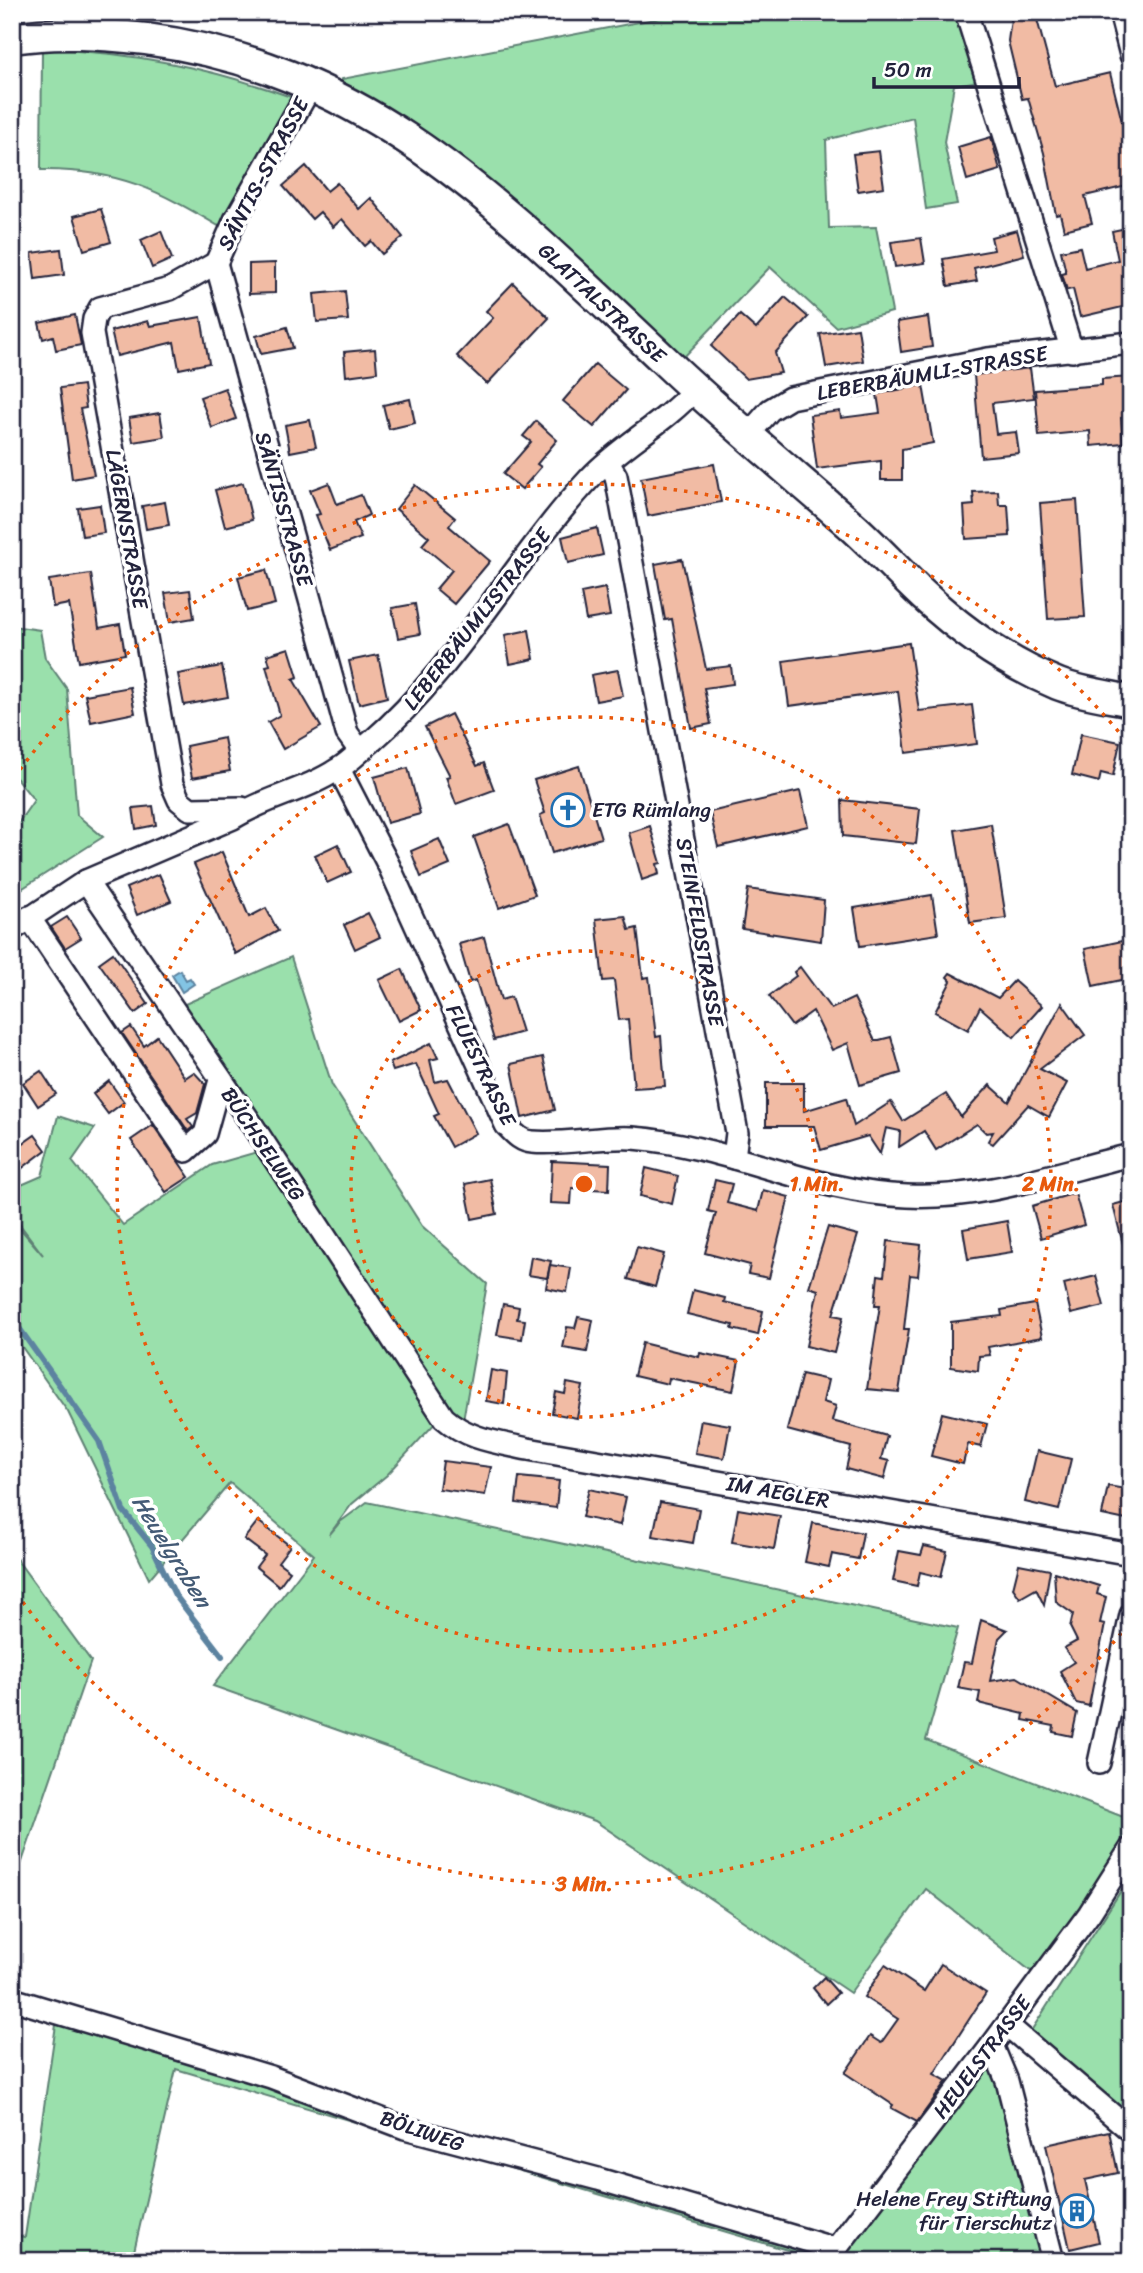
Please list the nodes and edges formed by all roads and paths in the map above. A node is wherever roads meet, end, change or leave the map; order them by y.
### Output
1 (965, 12) edge
2 (1120, 12) edge
3 (12, 38) edge
4 (1131, 55) edge
5 (311, 86) junction
6 (216, 263) junction
7 (1131, 343) edge
8 (1072, 351) junction
9 (695, 389) junction
10 (748, 435) junction
11 (608, 461) junction
12 (1131, 701) edge
13 (360, 751) junction
14 (339, 769) junction
15 (250, 807) junction
16 (86, 881) junction
17 (21, 924) edge
18 (220, 1080) junction
19 (1131, 1155) edge
20 (734, 1158) junction
21 (437, 1407) joint
22 (1131, 1554) edge
23 (1131, 1615) edge
24 (1099, 1763) dead end
25 (1131, 1848) edge
26 (12, 1999) edge
27 (1007, 2025) junction
28 (992, 2045) junction
29 (1131, 2131) edge
30 (831, 2255) edge
31 (1054, 2261) edge

1 - 8 street
2 - 4 street
3 - 5 street, GLATTALSTRASSE
5 - 6 street, SÄNTIS-STRASSE
5 - 9 street, GLATTALSTRASSE
6 - 13 street, SÄNTISSTRASSE
6 - 15 street, LÄGERNSTRASSE
7 - 8 street, LEBERBÄUMLI-STRASSE
8 - 10 street, LEBERBÄUMLI-STRASSE
9 - 10 street, GLATTALSTRASSE
9 - 11 street, LEBERBÄUMLISTRASSE
10 - 12 street, GLATTALSTRASSE
11 - 13 street, LEBERBÄUMLISTRASSE
11 - 20 street, STEINFELDSTRASSE
13 - 14 street, LEBERBÄUMLISTRASSE
14 - 15 street, LEBERBÄUMLISTRASSE
14 - 20 street, FLUESTRASSE
15 - 16 street, LEBERBÄUMLISTRASSE
16 - 17 street, LEBERBÄUMLISTRASSE
16 - 18 street, BÜCHSELWEG
17 - 18 street
18 - 21 street, BÜCHSELWEG
19 - 20 street, FLUESTRASSE
21 - 22 street, IM AEGLER
23 - 24 street
25 - 27 street, HEUELSTRASSE
26 - 30 street, BÖLIWEG
27 - 28 street, HEUELSTRASSE
27 - 29 street
28 - 30 street, HEUELSTRASSE
28 - 31 street

